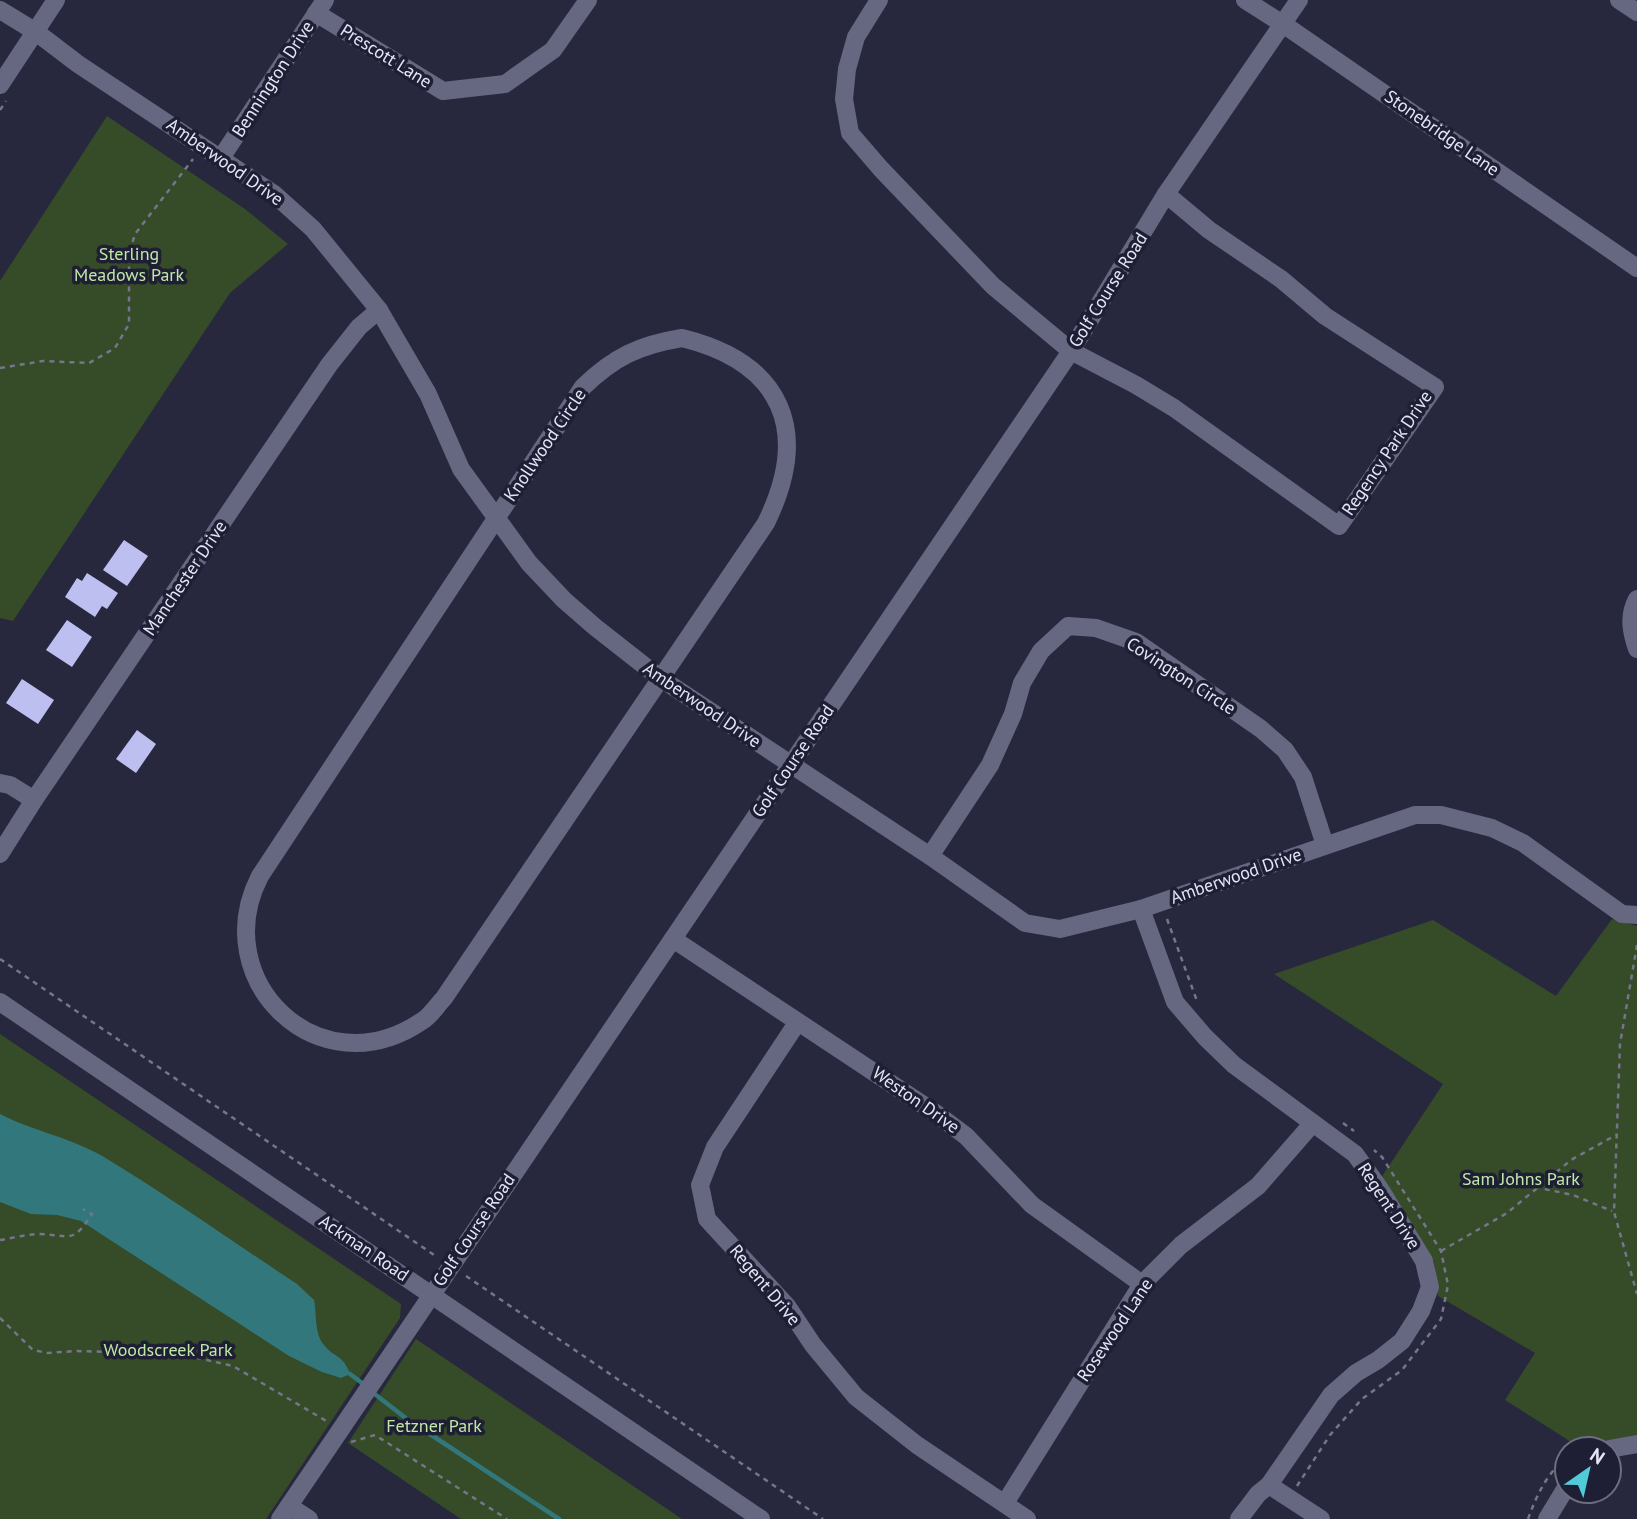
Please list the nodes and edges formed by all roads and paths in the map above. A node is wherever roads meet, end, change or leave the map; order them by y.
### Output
1 (56, 0) edge
2 (588, 0) edge
3 (879, 0) edge
4 (1245, 0) edge
5 (1299, 0) edge
6 (1619, 0) edge
7 (320, 7) edge
8 (0, 10) edge
9 (1637, 12) edge
10 (1283, 23) junction
11 (36, 32) junction
12 (0, 85) edge
13 (203, 145) junction
14 (221, 158) junction
15 (1166, 194) junction
16 (1637, 268) edge
17 (379, 310) junction
18 (1070, 351) junction
19 (0, 368) edge
20 (496, 519) junction
21 (1637, 599) edge
22 (1637, 649) edge
23 (660, 678) junction
24 (791, 765) junction
25 (0, 767) edge
26 (5, 784) edge
27 (34, 800) junction
28 (1325, 845) junction
29 (0, 854) edge
30 (930, 856) junction
31 (1162, 902) junction
32 (1141, 909) junction
33 (1637, 915) edge
34 (673, 939) junction
35 (1637, 945) edge
36 (0, 959) edge
37 (0, 1002) edge
38 (1201, 1007) dead end
39 (797, 1023) junction
40 (1338, 1120) dead end
41 (1313, 1123) junction
42 (1357, 1134) dead end
43 (1616, 1135) junction
44 (1374, 1150) dead end
45 (1535, 1188) junction
46 (83, 1209) dead end
47 (1614, 1212) junction
48 (0, 1240) edge
49 (1441, 1251) junction
50 (450, 1266) junction
51 (1142, 1284) junction
52 (431, 1294) junction
53 (1637, 1294) edge
54 (0, 1318) edge
55 (342, 1427) junction
56 (1553, 1468) edge
57 (1269, 1485) junction
58 (1289, 1498) junction
59 (1004, 1503) junction
60 (285, 1512) edge
61 (309, 1519) edge
62 (508, 1519) edge
63 (761, 1519) edge
64 (823, 1519) edge
65 (1027, 1519) edge
66 (1240, 1519) edge
67 (1321, 1519) edge
68 (1528, 1519) edge

1 - 11 street
2 - 7 street, Prescott Lane
3 - 18 street
4 - 10 street, Stonebridge Lane
5 - 10 street, Golf Course Road
6 - 9 street
7 - 14 street, Bennington Drive
8 - 11 street, Amberwood Drive
10 - 15 street, Golf Course Road
10 - 16 street, Stonebridge Lane
11 - 12 street
11 - 13 street, Amberwood Drive
13 - 14 street, Amberwood Drive
13 - 19 path
14 - 17 street, Amberwood Drive
15 - 18 street, Golf Course Road
15 - 18 street, Regency Park Drive
17 - 20 street, Amberwood Drive
17 - 27 street, Manchester Drive
18 - 24 street, Golf Course Road
20 - 23 street, Amberwood Drive
20 - 23 street, Knollwood Circle
20 - 23 street, Knollwood Circle
21 - 22 street
23 - 24 street, Amberwood Drive
24 - 30 street, Amberwood Drive
24 - 34 street, Golf Course Road
25 - 26 street
26 - 27 street
27 - 29 street, Manchester Drive
28 - 30 street, Covington Circle
28 - 31 street, Amberwood Drive
28 - 33 street, Amberwood Drive
30 - 32 street, Amberwood Drive
31 - 32 street, Amberwood Drive
31 - 38 path
32 - 41 street, Regent Drive
34 - 39 street, Weston Drive
34 - 50 street, Golf Course Road
35 - 43 path
36 - 50 path
37 - 52 street, Ackman Road
39 - 51 street, Weston Drive
39 - 59 street, Regent Drive
40 - 42 path
41 - 51 street, Rosewood Lane
41 - 57 street, Regent Drive
43 - 45 path
43 - 47 path
44 - 49 path
45 - 47 path
45 - 49 path
46 - 48 path
47 - 53 path
49 - 58 path
50 - 52 street, Golf Course Road
50 - 64 path
51 - 59 street, Rosewood Lane
52 - 55 street, Golf Course Road
52 - 63 street, Ackman Road
54 - 55 path
55 - 60 street, Golf Course Road
55 - 62 path
56 - 68 path
57 - 58 street
57 - 66 street, Regent Drive
58 - 67 street
59 - 65 street, Regent Drive
60 - 61 street

